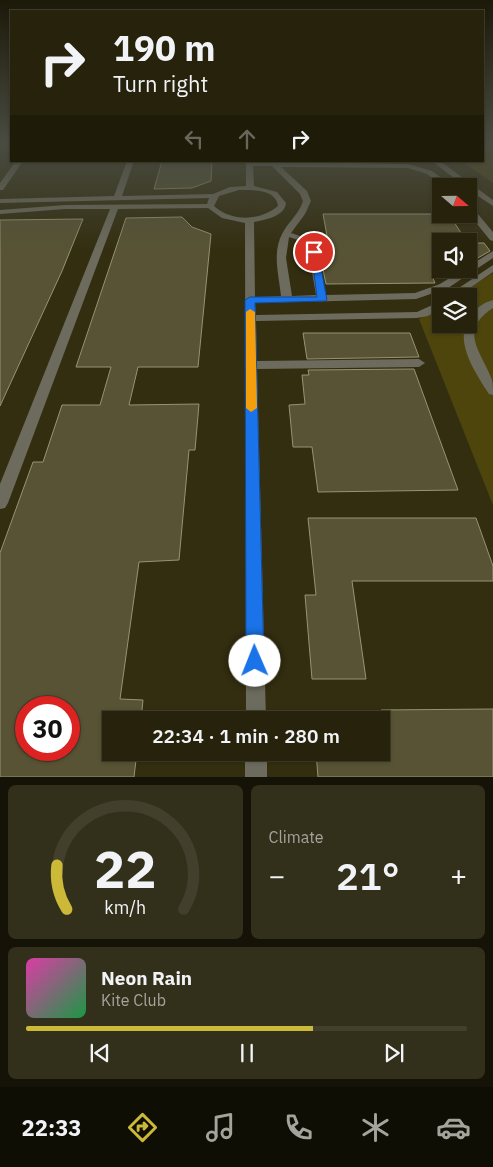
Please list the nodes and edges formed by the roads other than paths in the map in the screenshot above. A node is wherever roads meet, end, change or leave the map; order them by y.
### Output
1 (125, 178) edge
2 (250, 178) edge
3 (289, 178) edge
4 (458, 178) edge
5 (250, 188) junction
6 (214, 196) junction
7 (0, 201) edge
8 (116, 202) junction
9 (493, 204) edge
10 (210, 206) junction
11 (0, 212) edge
12 (250, 220) junction
13 (478, 220) edge
14 (286, 234) junction
15 (493, 238) edge
16 (493, 254) edge
17 (493, 268) edge
18 (464, 288) edge
19 (250, 300) junction
20 (287, 300) junction
21 (322, 300) junction
22 (493, 303) edge
23 (432, 310) edge
24 (251, 318) junction
25 (419, 363) dead end
26 (251, 365) junction
27 (493, 391) edge
28 (0, 503) edge
29 (256, 711) edge
30 (256, 761) edge
31 (256, 777) edge

1 - 8 street
2 - 5 street
3 - 14 street
4 - 9 street
5 - 6 street
5 - 12 street
6 - 8 street
6 - 10 street
7 - 8 street
8 - 10 street
8 - 11 street
8 - 28 street
10 - 12 street
12 - 19 street
13 - 15 street
14 - 20 street
14 - 21 street
16 - 21 street
17 - 18 street
19 - 20 street
19 - 24 street
20 - 21 street
22 - 27 street
23 - 24 street
24 - 26 street
25 - 26 street
26 - 29 street
30 - 31 street

